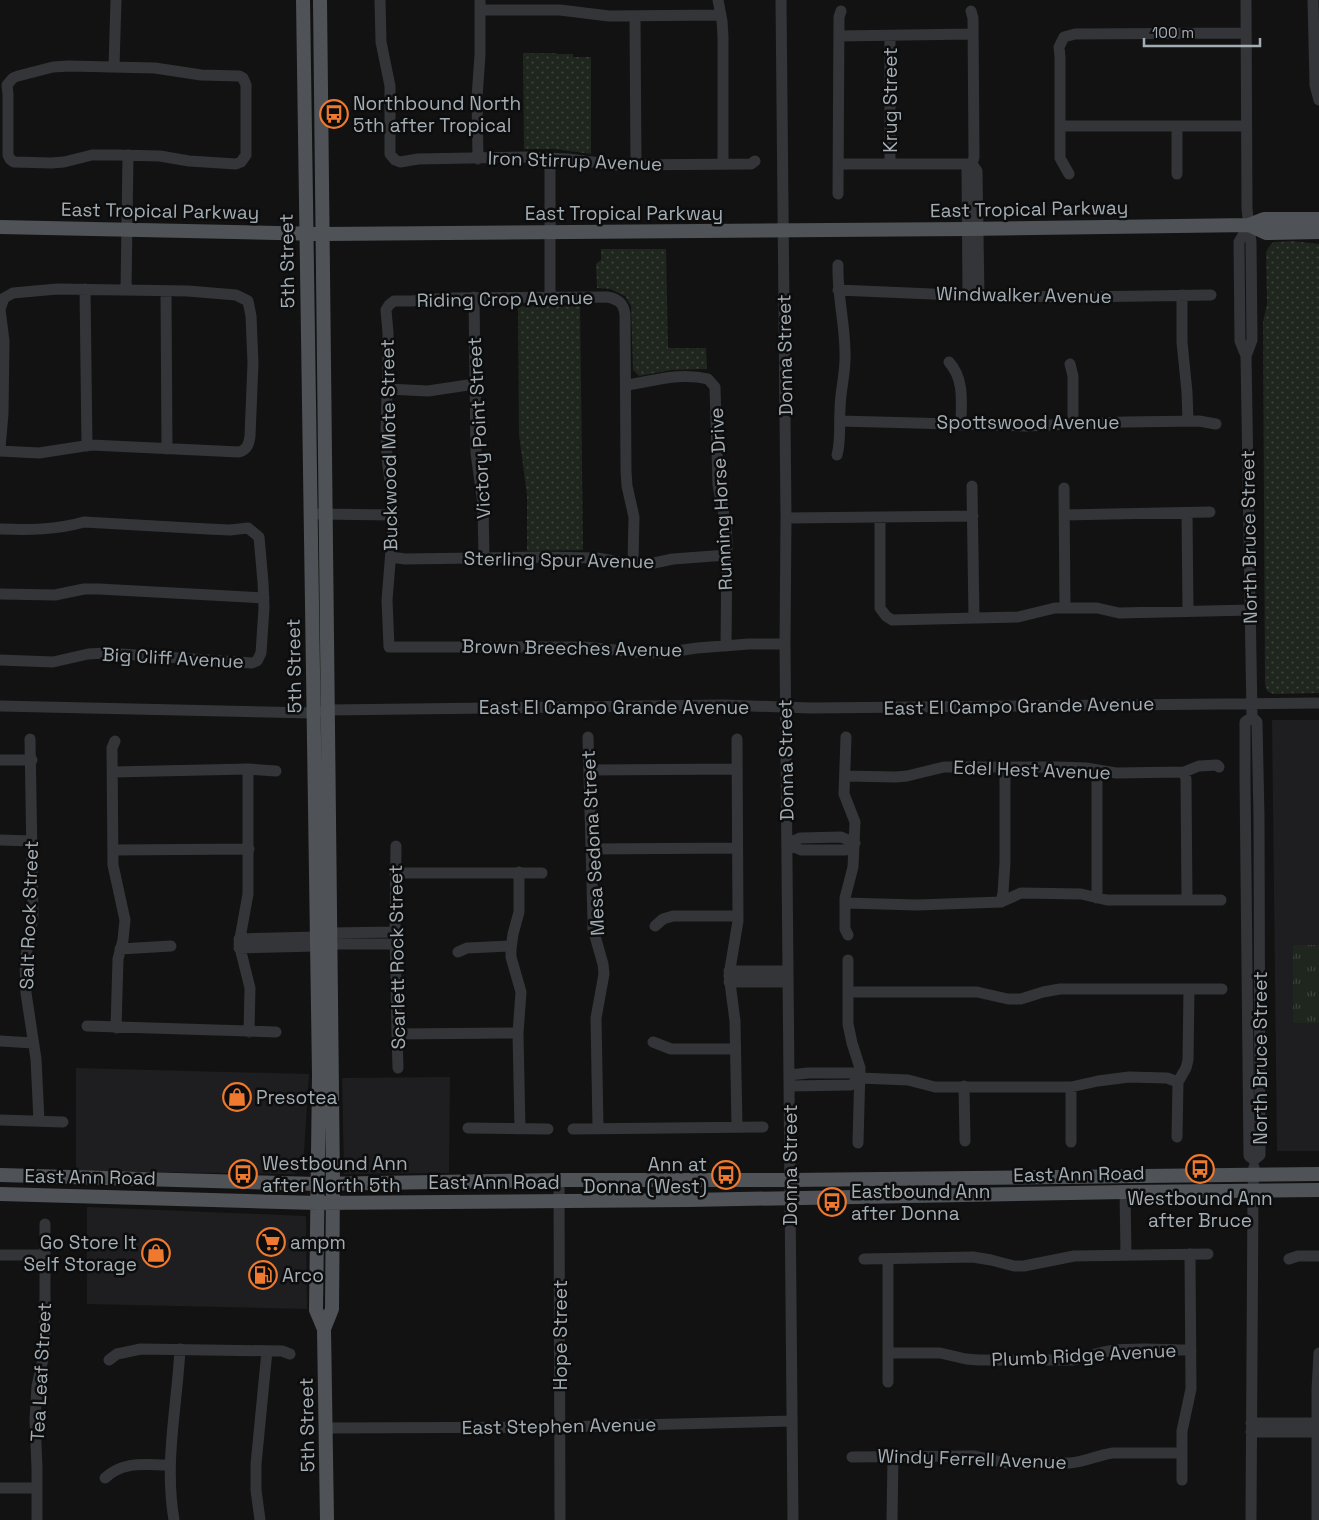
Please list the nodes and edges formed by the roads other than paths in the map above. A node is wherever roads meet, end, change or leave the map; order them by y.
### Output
1 (116, 0) edge
2 (303, 0) edge
3 (320, 0) edge
4 (380, 0) edge
5 (718, 0) edge
6 (781, 0) edge
7 (1246, 0) edge
8 (1313, 0) edge
9 (480, 5) edge
10 (841, 11) dead end
11 (971, 11) dead end
12 (720, 15) junction
13 (635, 17) junction
14 (1246, 33) junction
15 (974, 34) junction
16 (839, 36) junction
17 (890, 36) junction
18 (114, 67) junction
19 (1317, 76) edge
20 (1319, 100) edge
21 (1060, 126) junction
22 (1176, 126) junction
23 (1246, 126) junction
24 (128, 155) junction
25 (478, 158) junction
26 (550, 158) junction
27 (755, 161) dead end
28 (723, 164) junction
29 (839, 164) junction
30 (890, 164) junction
31 (972, 164) junction
32 (636, 165) junction
33 (1069, 174) dead end
34 (1176, 174) dead end
35 (838, 194) dead end
36 (1319, 219) edge
37 (1249, 225) junction
38 (0, 226) edge
39 (972, 229) junction
40 (127, 230) junction
41 (784, 230) junction
42 (550, 232) junction
43 (1319, 232) edge
44 (305, 234) junction
45 (323, 234) junction
46 (838, 265) dead end
47 (85, 289) junction
48 (126, 290) junction
49 (838, 290) junction
50 (166, 291) junction
51 (1182, 295) junction
52 (1210, 295) dead end
53 (973, 296) junction
54 (474, 297) junction
55 (550, 297) junction
56 (389, 305) joint
57 (949, 362) dead end
58 (1070, 364) dead end
59 (475, 384) junction
60 (626, 385) junction
61 (387, 389) junction
62 (840, 421) junction
63 (1188, 422) junction
64 (1073, 423) junction
65 (961, 424) junction
66 (1216, 424) dead end
67 (87, 446) junction
68 (0, 449) edge
69 (167, 449) junction
70 (837, 455) dead end
71 (972, 486) dead end
72 (1064, 488) dead end
73 (1210, 512) dead end
74 (1187, 513) junction
75 (310, 514) junction
76 (325, 514) junction
77 (393, 515) junction
78 (1064, 515) junction
79 (973, 516) junction
80 (880, 517) junction
81 (786, 518) junction
82 (0, 528) edge
83 (727, 555) junction
84 (390, 557) junction
85 (484, 559) junction
86 (632, 563) junction
87 (0, 594) edge
88 (264, 598) junction
89 (1065, 608) junction
90 (1251, 610) junction
91 (1188, 611) junction
92 (974, 618) junction
93 (785, 644) junction
94 (726, 646) junction
95 (388, 647) joint
96 (0, 660) edge
97 (1252, 703) junction
98 (1319, 703) edge
99 (0, 706) edge
100 (786, 707) junction
101 (328, 710) junction
102 (313, 713) junction
103 (1252, 717) junction
104 (588, 737) dead end
105 (737, 738) dead end
106 (846, 738) dead end
107 (30, 739) dead end
108 (114, 741) dead end
109 (0, 760) edge
110 (32, 760) junction
111 (1005, 767) junction
112 (1219, 767) dead end
113 (248, 769) junction
114 (737, 769) junction
115 (589, 770) junction
116 (1097, 770) junction
117 (276, 771) dead end
118 (112, 772) junction
119 (1184, 772) junction
120 (845, 776) junction
121 (0, 840) edge
122 (32, 841) junction
123 (854, 843) junction
124 (787, 844) junction
125 (396, 846) dead end
126 (591, 848) junction
127 (737, 848) junction
128 (249, 849) junction
129 (114, 850) junction
130 (519, 872) junction
131 (395, 873) junction
132 (542, 873) dead end
133 (1097, 898) junction
134 (1187, 900) junction
135 (1221, 900) dead end
136 (1001, 902) junction
137 (845, 903) junction
138 (738, 916) junction
139 (655, 926) dead end
140 (848, 935) dead end
141 (395, 938) junction
142 (323, 940) junction
143 (239, 944) junction
144 (170, 946) dead end
145 (511, 946) junction
146 (120, 948) junction
147 (458, 952) dead end
148 (848, 960) dead end
149 (788, 976) junction
150 (729, 977) junction
151 (1189, 989) junction
152 (1222, 989) dead end
153 (848, 992) junction
154 (87, 1026) dead end
155 (116, 1028) junction
156 (249, 1032) junction
157 (276, 1032) dead end
158 (518, 1033) junction
159 (397, 1034) junction
160 (0, 1041) edge
161 (653, 1042) dead end
162 (33, 1043) junction
163 (735, 1049) junction
164 (398, 1068) dead end
165 (860, 1078) junction
166 (789, 1080) junction
167 (1178, 1082) junction
168 (964, 1086) junction
169 (1071, 1087) junction
170 (0, 1120) edge
171 (40, 1121) junction
172 (63, 1122) dead end
173 (737, 1127) junction
174 (763, 1127) dead end
175 (468, 1128) dead end
176 (598, 1128) junction
177 (520, 1129) junction
178 (548, 1129) dead end
179 (573, 1129) dead end
180 (1177, 1137) dead end
181 (965, 1141) dead end
182 (1071, 1142) dead end
183 (858, 1143) dead end
184 (1254, 1168) junction
185 (1319, 1174) edge
186 (0, 1175) edge
187 (89, 1177) junction
188 (560, 1180) junction
189 (790, 1180) junction
190 (318, 1184) junction
191 (333, 1184) junction
192 (1319, 1190) edge
193 (1253, 1191) junction
194 (1125, 1192) junction
195 (0, 1194) edge
196 (36, 1195) junction
197 (790, 1199) junction
198 (560, 1201) junction
199 (333, 1202) junction
200 (317, 1203) junction
201 (45, 1224) dead end
202 (1190, 1254) junction
203 (1208, 1254) dead end
204 (0, 1255) edge
205 (45, 1255) junction
206 (1126, 1255) junction
207 (1319, 1256) edge
208 (864, 1259) dead end
209 (888, 1259) junction
210 (1289, 1259) dead end
211 (324, 1329) junction
212 (180, 1349) junction
213 (1191, 1350) junction
214 (267, 1351) junction
215 (888, 1353) junction
216 (1319, 1353) edge
217 (290, 1354) dead end
218 (109, 1360) dead end
219 (888, 1382) dead end
220 (791, 1422) junction
221 (560, 1427) junction
222 (1251, 1427) junction
223 (1317, 1427) junction
224 (326, 1428) junction
225 (1181, 1453) junction
226 (893, 1457) junction
227 (852, 1458) dead end
228 (170, 1465) junction
229 (105, 1478) dead end
230 (1182, 1480) dead end
231 (0, 1488) edge
232 (37, 1488) junction
233 (37, 1520) edge
234 (174, 1520) edge
235 (260, 1520) edge
236 (327, 1520) edge
237 (560, 1520) edge
238 (793, 1520) edge
239 (892, 1520) edge
240 (1251, 1520) edge
241 (1317, 1520) edge

1 - 18 street
2 - 44 main road, 5th Street
3 - 45 main road, 5th Street
4 - 25 street, Iron Stirrup Avenue
5 - 12 street
6 - 41 street, Donna Street
7 - 14 street, North Bruce Street
8 - 19 street
9 - 13 street
9 - 25 street
10 - 16 street
11 - 15 street
12 - 13 street
12 - 28 street
13 - 32 street
14 - 21 street
14 - 23 street, North Bruce Street
15 - 17 street
15 - 31 street
16 - 17 street
16 - 29 street
17 - 30 street, Krug Street
18 - 24 street
18 - 24 street
19 - 20 street
21 - 22 street
21 - 33 street
22 - 23 street
22 - 34 street
23 - 37 street, North Bruce Street
24 - 40 street
25 - 26 street, Iron Stirrup Avenue
26 - 32 street, Iron Stirrup Avenue
26 - 42 street
27 - 28 street, Iron Stirrup Avenue
28 - 32 street, Iron Stirrup Avenue
29 - 30 street
29 - 35 street
30 - 31 street
31 - 39 street
36 - 37 main road, East Tropical Parkway
37 - 39 main road, East Tropical Parkway
37 - 43 main road, East Tropical Parkway
37 - 90 street, North Bruce Street
38 - 40 main road, East Tropical Parkway
39 - 41 main road, East Tropical Parkway
39 - 53 street
40 - 44 main road, East Tropical Parkway
40 - 48 street
41 - 42 main road, East Tropical Parkway
41 - 81 street, Donna Street
42 - 45 main road, East Tropical Parkway
42 - 55 street
44 - 45 main road, East Tropical Parkway
44 - 75 main road, 5th Street
45 - 76 main road, 5th Street
46 - 49 street
47 - 48 street
47 - 67 street
47 - 68 street
48 - 50 street
49 - 53 street, Windwalker Avenue
49 - 62 street
50 - 69 street
50 - 69 street
51 - 52 street, Windwalker Avenue
51 - 53 street, Windwalker Avenue
51 - 63 street
54 - 55 street, Riding Crop Avenue
54 - 56 street, Riding Crop Avenue
54 - 59 street, Victory Point Street
55 - 60 street, Riding Crop Avenue
56 - 61 street, Buckwood Mote Street
57 - 65 street
58 - 64 street
59 - 61 street
59 - 85 street, Victory Point Street
60 - 83 street, Running Horse Drive
60 - 86 street
61 - 77 street, Buckwood Mote Street
62 - 65 street, Spottswood Avenue
62 - 70 street
63 - 64 street, Spottswood Avenue
63 - 66 street, Spottswood Avenue
64 - 65 street, Spottswood Avenue
67 - 68 street
67 - 69 street
71 - 79 street
72 - 78 street
73 - 74 street
74 - 78 street
74 - 91 street
75 - 76 street
75 - 102 main road, 5th Street
76 - 77 street
76 - 101 main road, 5th Street
77 - 84 street, Buckwood Mote Street
78 - 89 street
79 - 80 street
79 - 92 street
80 - 81 street
80 - 92 street
81 - 93 street, Donna Street
82 - 88 street
83 - 86 street, Sterling Spur Avenue
83 - 94 street, Running Horse Drive
84 - 85 street, Sterling Spur Avenue
84 - 95 street, Buckwood Mote Street
85 - 86 street, Sterling Spur Avenue
87 - 88 street
88 - 96 street, Big Cliff Avenue
89 - 91 street
89 - 92 street
90 - 91 street
90 - 97 street, North Bruce Street
93 - 94 street, Brown Breeches Avenue
93 - 100 street, Donna Street
94 - 95 street, Brown Breeches Avenue
97 - 98 street, East El Campo Grande Avenue
97 - 100 street, East El Campo Grande Avenue
97 - 103 street, North Bruce Street
99 - 102 street, East El Campo Grande Avenue
100 - 101 street, East El Campo Grande Avenue
100 - 124 street, Donna Street
101 - 102 street, East El Campo Grande Avenue
101 - 142 main road, 5th Street
102 - 142 main road, 5th Street
103 - 103 street, North Bruce Street
104 - 115 street, Mesa Sedona Street
105 - 114 street
106 - 120 street
107 - 110 street, Salt Rock Street
108 - 118 street
109 - 110 street
110 - 122 street, Salt Rock Street
111 - 116 street, Edel Hest Avenue
111 - 120 street, Edel Hest Avenue
111 - 136 street
112 - 119 street, Edel Hest Avenue
113 - 117 street
113 - 118 street
113 - 128 street
114 - 115 street
114 - 127 street
115 - 126 street, Mesa Sedona Street
116 - 119 street, Edel Hest Avenue
116 - 133 street
118 - 129 street
119 - 134 street
120 - 123 street
121 - 122 street
122 - 162 street, Salt Rock Street
123 - 124 street
123 - 137 street
124 - 149 street, Donna Street
125 - 131 street, Scarlett Rock Street
126 - 127 street
126 - 176 street, Mesa Sedona Street
127 - 138 street
128 - 129 street
128 - 143 street
129 - 146 street
130 - 131 street
130 - 132 street
130 - 145 street
131 - 141 street, Scarlett Rock Street
133 - 134 street
133 - 136 street
134 - 135 street
136 - 137 street
137 - 140 street
138 - 139 street
138 - 150 street
141 - 142 street
141 - 159 street, Scarlett Rock Street
142 - 143 street
142 - 190 main road, 5th Street
142 - 191 main road, 5th Street
143 - 156 street
144 - 146 street
145 - 147 street
145 - 158 street
146 - 155 street
148 - 153 street
149 - 150 street
149 - 166 street, Donna Street
150 - 163 street
151 - 152 street
151 - 153 street
151 - 167 street
153 - 165 street
154 - 155 street
155 - 156 street
156 - 157 street
158 - 159 street
158 - 177 street
159 - 164 street, Scarlett Rock Street
160 - 162 street
161 - 163 street
162 - 171 street, Salt Rock Street
163 - 173 street
165 - 166 street
165 - 168 street
165 - 183 street
166 - 189 street, Donna Street
167 - 169 street
167 - 180 street
168 - 169 street
168 - 181 street
169 - 182 street
170 - 171 street
171 - 172 street
173 - 174 street
173 - 176 street
175 - 177 street
176 - 179 street
177 - 178 street
184 - 185 main road, East Ann Road
184 - 189 main road, East Ann Road
184 - 193 street
186 - 187 main road, East Ann Road
187 - 190 main road, East Ann Road
187 - 196 main road
188 - 189 main road, East Ann Road
188 - 191 main road, East Ann Road
188 - 198 street, Hope Street
189 - 197 street, Donna Street
190 - 191 main road, East Ann Road
190 - 200 main road, 5th Street
191 - 199 main road, 5th Street
192 - 193 main road, East Ann Road
193 - 194 main road, East Ann Road
193 - 222 street
194 - 197 main road, East Ann Road
194 - 206 street
195 - 196 main road, East Ann Road
196 - 200 main road, East Ann Road
197 - 198 main road, East Ann Road
197 - 220 street, Donna Street
198 - 199 main road, East Ann Road
198 - 221 street, Hope Street
199 - 200 main road, East Ann Road
199 - 211 main road, 5th Street
200 - 211 main road, 5th Street
201 - 205 street, Tea Leaf Street
202 - 203 street
202 - 206 street
202 - 213 street
204 - 205 street
205 - 232 street, Tea Leaf Street
206 - 209 street
207 - 210 street
208 - 209 street
209 - 215 street
211 - 224 main road, 5th Street
212 - 214 street
212 - 218 street
212 - 228 street
213 - 215 street, Plumb Ridge Avenue
213 - 225 street
214 - 217 street
214 - 235 street
215 - 219 street
216 - 223 street
220 - 221 street, East Stephen Avenue
220 - 238 street, Donna Street
221 - 224 street, East Stephen Avenue
221 - 237 street, Hope Street
222 - 223 street
222 - 240 street
223 - 241 street
224 - 236 main road, 5th Street
225 - 226 street, Windy Ferrell Avenue
225 - 230 street
226 - 227 street, Windy Ferrell Avenue
226 - 239 street
228 - 229 street
228 - 234 street
231 - 232 street
232 - 233 street, Tea Leaf Street

